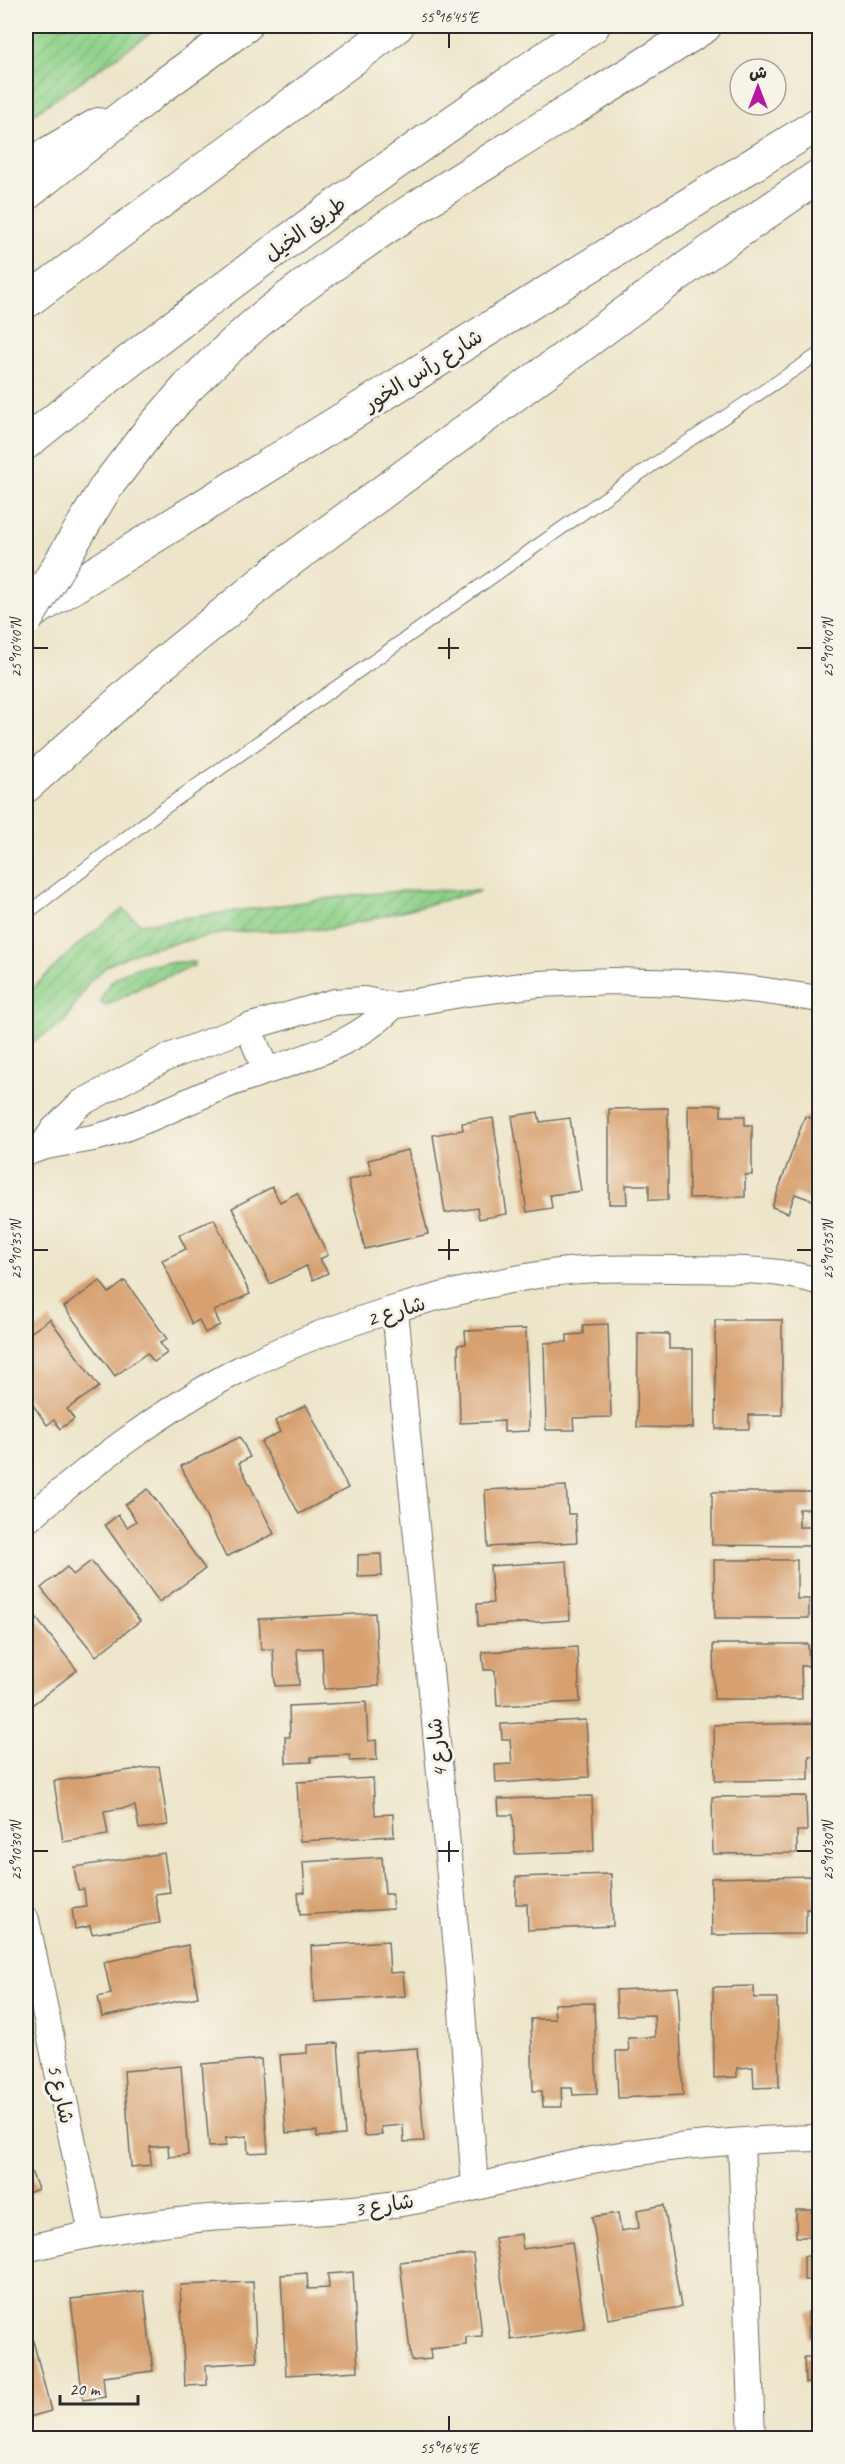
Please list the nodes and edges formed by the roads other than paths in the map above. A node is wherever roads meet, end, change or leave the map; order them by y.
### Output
1 (245, 26) edge
2 (398, 26) edge
3 (592, 26) edge
4 (705, 26) edge
5 (151, 94) junction
6 (819, 123) edge
7 (26, 166) edge
8 (819, 175) edge
9 (26, 194) edge
10 (26, 302) edge
11 (819, 353) edge
12 (26, 443) edge
13 (26, 618) edge
14 (26, 786) edge
15 (26, 914) edge
16 (819, 999) edge
17 (393, 1006) junction
18 (248, 1027) junction
19 (266, 1070) junction
20 (34, 1149) edge
21 (819, 1282) edge
22 (395, 1310) junction
23 (26, 1521) edge
24 (26, 1920) edge
25 (819, 2138) edge
26 (741, 2142) junction
27 (475, 2187) junction
28 (92, 2233) junction
29 (26, 2249) edge
30 (752, 2439) edge

1 - 5 highway
2 - 10 highway
3 - 12 highway, طريق الخيل
4 - 13 highway, bridge
5 - 7 street
5 - 9 highway
6 - 13 highway, شارع رأس الخور
8 - 14 highway
11 - 15 lane
16 - 17 street
17 - 18 street
17 - 19 street
18 - 19 street
18 - 20 street
19 - 20 street
21 - 22 street, شارع 2
22 - 23 street, شارع 2
22 - 27 street, شارع 4
24 - 28 street, شارع 5
25 - 26 street, شارع 3
26 - 27 street, شارع 3
26 - 30 street
27 - 28 street, شارع 3
28 - 29 street, شارع 3

